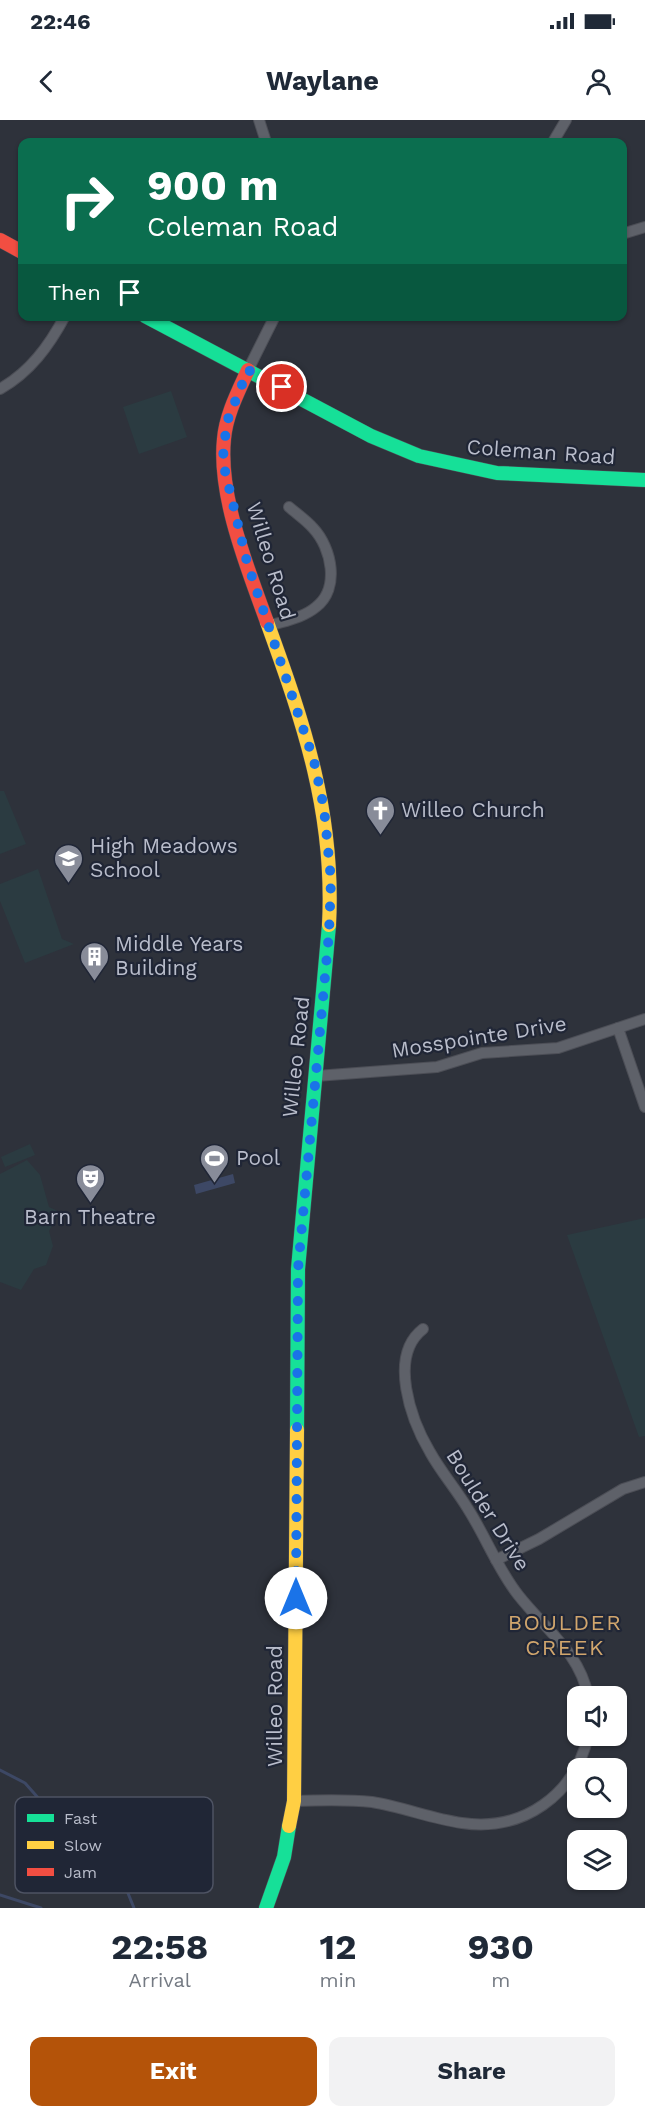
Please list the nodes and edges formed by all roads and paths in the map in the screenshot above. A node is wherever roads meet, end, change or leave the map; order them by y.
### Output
1 (259, 120) edge
2 (566, 120) edge
3 (266, 138) edge
4 (555, 138) edge
5 (645, 227) edge
6 (627, 232) edge
7 (0, 240) edge
8 (18, 250) edge
9 (62, 321) edge
10 (155, 321) edge
11 (272, 321) edge
12 (248, 370) junction
13 (0, 388) edge
14 (645, 480) edge
15 (289, 507) dead end
16 (269, 626) junction
17 (645, 1019) edge
18 (618, 1029) junction
19 (316, 1076) junction
20 (645, 1107) edge
21 (423, 1329) dead end
22 (645, 1482) edge
23 (496, 1560) junction
24 (585, 1686) edge
25 (585, 1746) edge
26 (294, 1801) junction
27 (266, 1908) edge

1 - 3 street
2 - 4 street
5 - 6 street
7 - 8 street
9 - 13 street
10 - 12 street, Coleman Road
11 - 12 street
12 - 14 street, Coleman Road
12 - 16 street, Willeo Road
15 - 16 street
16 - 19 street, Willeo Road
17 - 18 street, Mosspointe Drive
18 - 19 street, Mosspointe Drive
18 - 20 street
19 - 26 street, Willeo Road
21 - 23 street, Boulder Drive
22 - 23 street
23 - 24 street, Boulder Drive
25 - 26 street
26 - 27 street, Willeo Road

